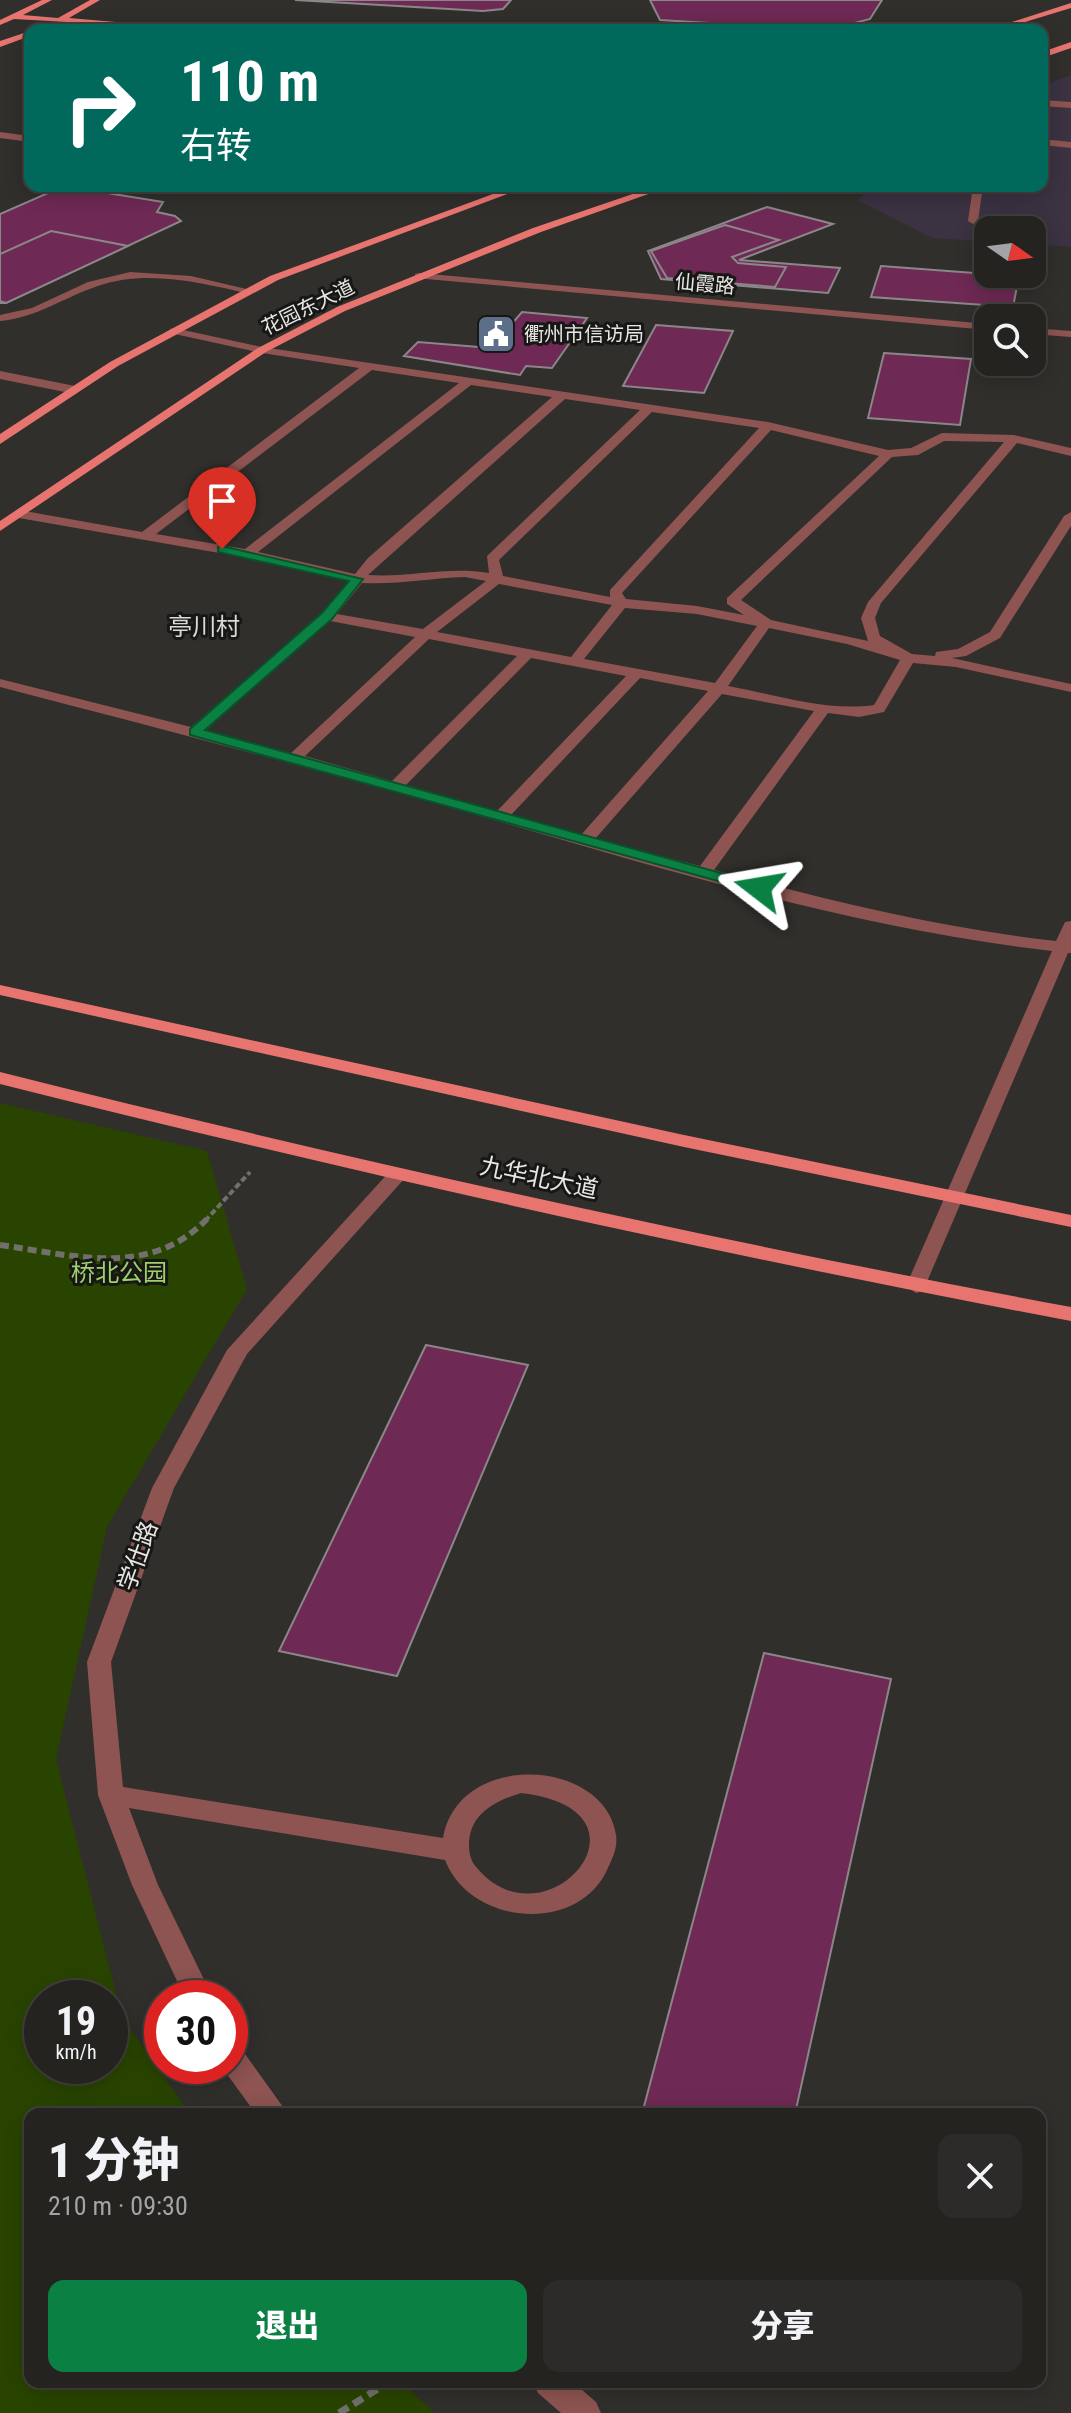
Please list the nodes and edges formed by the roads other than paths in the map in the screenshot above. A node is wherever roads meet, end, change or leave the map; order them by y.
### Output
1 (48, 0) edge
2 (96, 0) edge
3 (1071, 5) edge
4 (15, 17) junction
5 (59, 21) junction
6 (0, 23) edge
7 (53, 24) edge
8 (108, 24) edge
9 (1010, 24) edge
10 (24, 26) edge
11 (24, 35) edge
12 (0, 44) edge
13 (1071, 45) edge
14 (1048, 53) edge
15 (1048, 103) edge
16 (1071, 105) edge
17 (0, 135) edge
18 (24, 138) edge
19 (1048, 143) edge
20 (1071, 145) edge
21 (507, 192) edge
22 (648, 192) edge
23 (977, 192) edge
24 (973, 221) dead end
25 (419, 276) junction
26 (250, 291) junction
27 (0, 318) edge
28 (974, 326) edge
29 (174, 331) junction
30 (1046, 332) edge
31 (1071, 334) edge
32 (262, 350) junction
33 (371, 365) junction
34 (0, 375) edge
35 (470, 380) junction
36 (75, 390) junction
37 (562, 395) junction
38 (650, 408) junction
39 (768, 426) junction
40 (1014, 439) junction
41 (0, 440) edge
42 (1071, 452) edge
43 (888, 454) junction
44 (19, 514) junction
45 (1071, 516) edge
46 (0, 527) edge
47 (146, 535) junction
48 (248, 554) junction
49 (357, 579) junction
50 (497, 579) junction
51 (621, 603) junction
52 (327, 616) junction
53 (766, 623) junction
54 (426, 634) junction
55 (528, 653) junction
56 (908, 658) junction
57 (575, 661) junction
58 (637, 673) junction
59 (0, 683) edge
60 (719, 688) junction
61 (1071, 688) edge
62 (824, 708) junction
63 (195, 732) junction
64 (294, 758) junction
65 (395, 787) junction
66 (501, 816) junction
67 (584, 841) junction
68 (703, 874) junction
69 (1071, 926) edge
70 (1066, 948) edge
71 (0, 990) edge
72 (0, 1078) edge
73 (398, 1174) junction
74 (953, 1199) junction
75 (1071, 1221) edge
76 (916, 1286) junction
77 (1071, 1314) edge
78 (111, 1795) junction
79 (455, 1851) junction
80 (190, 1980) edge
81 (248, 2080) edge
82 (269, 2108) edge
83 (556, 2388) edge
84 (585, 2413) edge

1 - 4 main road
2 - 5 main road
3 - 9 main road
4 - 5 main road
4 - 6 main road
5 - 7 main road
5 - 8 main road
6 - 10 main road
11 - 12 main road
13 - 14 main road
15 - 16 street
17 - 18 street
19 - 20 street
21 - 26 main road, 花园东大道
22 - 25 main road, 花园东大道
23 - 24 street
25 - 28 street, 仙霞路
25 - 32 main road, 花园东大道
26 - 27 street
26 - 29 main road, 花园东大道
29 - 32 street
29 - 36 main road, 花园东大道
30 - 31 street
32 - 33 street
32 - 44 main road, 花园东大道
33 - 35 street
33 - 47 street
34 - 36 street
35 - 37 street
35 - 48 street
36 - 41 main road, 花园东大道
37 - 38 street
37 - 49 street
38 - 39 street
38 - 50 street
39 - 43 street
39 - 51 street
40 - 42 street
40 - 43 street
40 - 56 street
43 - 53 street
44 - 46 main road, 花园东大道
44 - 47 street
45 - 56 street
47 - 48 street
48 - 49 street
49 - 50 street
49 - 52 street
50 - 51 street
50 - 54 street
51 - 53 street
51 - 57 street
52 - 54 street
52 - 63 street
53 - 56 street
53 - 60 street
54 - 55 street
54 - 64 street
55 - 57 street
55 - 65 street
56 - 61 street
56 - 62 street
57 - 58 street
58 - 60 street
58 - 66 street
59 - 63 street
60 - 62 street
60 - 67 street
62 - 68 street
63 - 64 street
64 - 65 street
65 - 66 street
66 - 67 street
67 - 68 street
68 - 70 street
69 - 70 street
70 - 74 street
71 - 74 main road
72 - 73 main road, 九华北大道
73 - 76 main road, 九华北大道
73 - 78 street, 学仕路
74 - 75 main road
74 - 76 street
76 - 77 main road, 九华北大道
78 - 79 street
78 - 80 street, 学仕路
79 - 79 street
81 - 82 street
83 - 84 street

